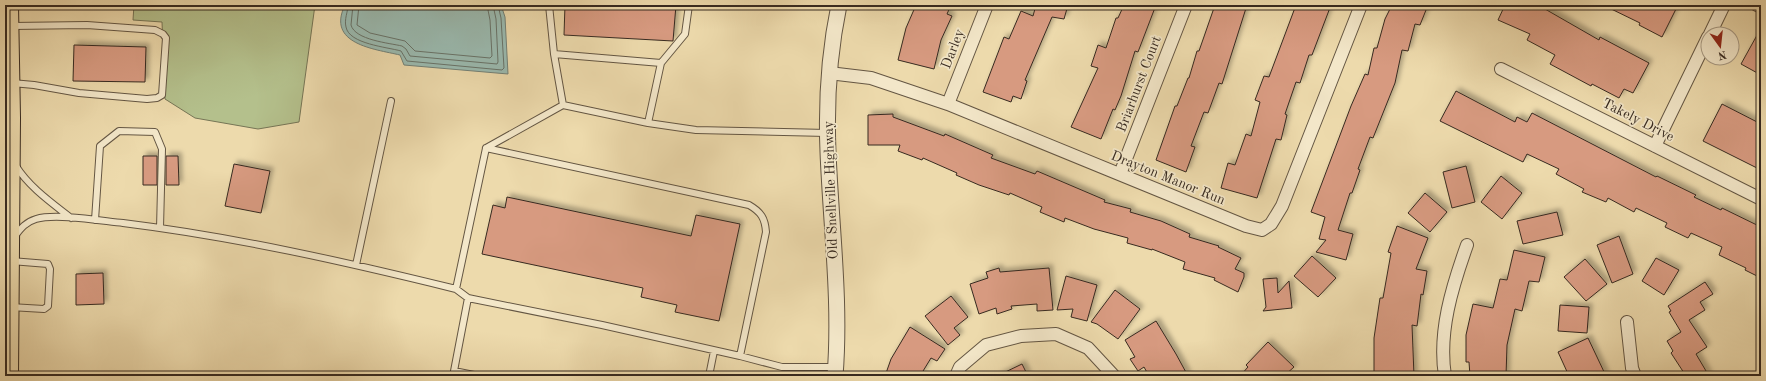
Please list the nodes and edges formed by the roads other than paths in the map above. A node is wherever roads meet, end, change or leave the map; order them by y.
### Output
1 (8, 5) edge
2 (549, 5) edge
3 (689, 5) edge
4 (839, 5) edge
5 (987, 5) edge
6 (1186, 5) edge
7 (1361, 5) edge
8 (1724, 5) edge
9 (1757, 5) edge
10 (1761, 7) edge
11 (8, 26) junction
12 (1714, 26) edge
13 (1700, 53) edge
14 (554, 54) junction
15 (661, 63) junction
16 (1501, 69) dead end
17 (829, 73) junction
18 (9, 83) junction
19 (391, 101) dead end
20 (948, 104) junction
21 (563, 105) junction
22 (648, 123) junction
23 (827, 133) junction
24 (1655, 146) junction
25 (486, 148) junction
26 (10, 156) junction
27 (1120, 174) junction
28 (1761, 199) edge
29 (71, 218) junction
30 (95, 220) junction
31 (160, 228) junction
32 (1468, 245) dead end
33 (9, 253) junction
34 (356, 265) junction
35 (456, 289) junction
36 (468, 298) junction
37 (7, 316) edge
38 (1627, 322) dead end
39 (714, 351) junction
40 (740, 356) junction
41 (835, 371) edge
42 (8, 376) edge
43 (479, 376) edge
44 (709, 376) edge
45 (956, 376) edge
46 (1114, 376) edge
47 (1445, 376) edge
48 (1635, 376) edge

1 - 11 highway
2 - 14 lane
3 - 15 lane
4 - 17 street, Old Snellville Highway
5 - 20 street, Darley
6 - 27 street, Briarhurst Court
7 - 27 street, Drayton Manor Run
8 - 12 street
9 - 10 street
11 - 18 highway
11 - 18 lane
13 - 24 street
14 - 15 lane
14 - 21 lane
15 - 22 lane
16 - 24 street, Takely Drive
17 - 20 street, Drayton Manor Run
17 - 23 street, Old Snellville Highway
18 - 26 highway
19 - 34 lane
20 - 27 street, Drayton Manor Run
21 - 22 lane
21 - 25 lane
22 - 23 lane
23 - 41 street, Old Snellville Highway
24 - 28 street, Takely Drive
25 - 35 lane
25 - 40 lane
26 - 29 lane
26 - 33 highway
29 - 30 lane
29 - 33 lane
30 - 31 lane
30 - 31 lane
31 - 34 lane
32 - 47 street
33 - 37 highway
33 - 37 lane
34 - 35 lane
35 - 36 lane
36 - 39 lane
36 - 43 lane
37 - 42 highway
38 - 48 street
39 - 40 lane
39 - 44 lane
40 - 41 lane
45 - 46 street

